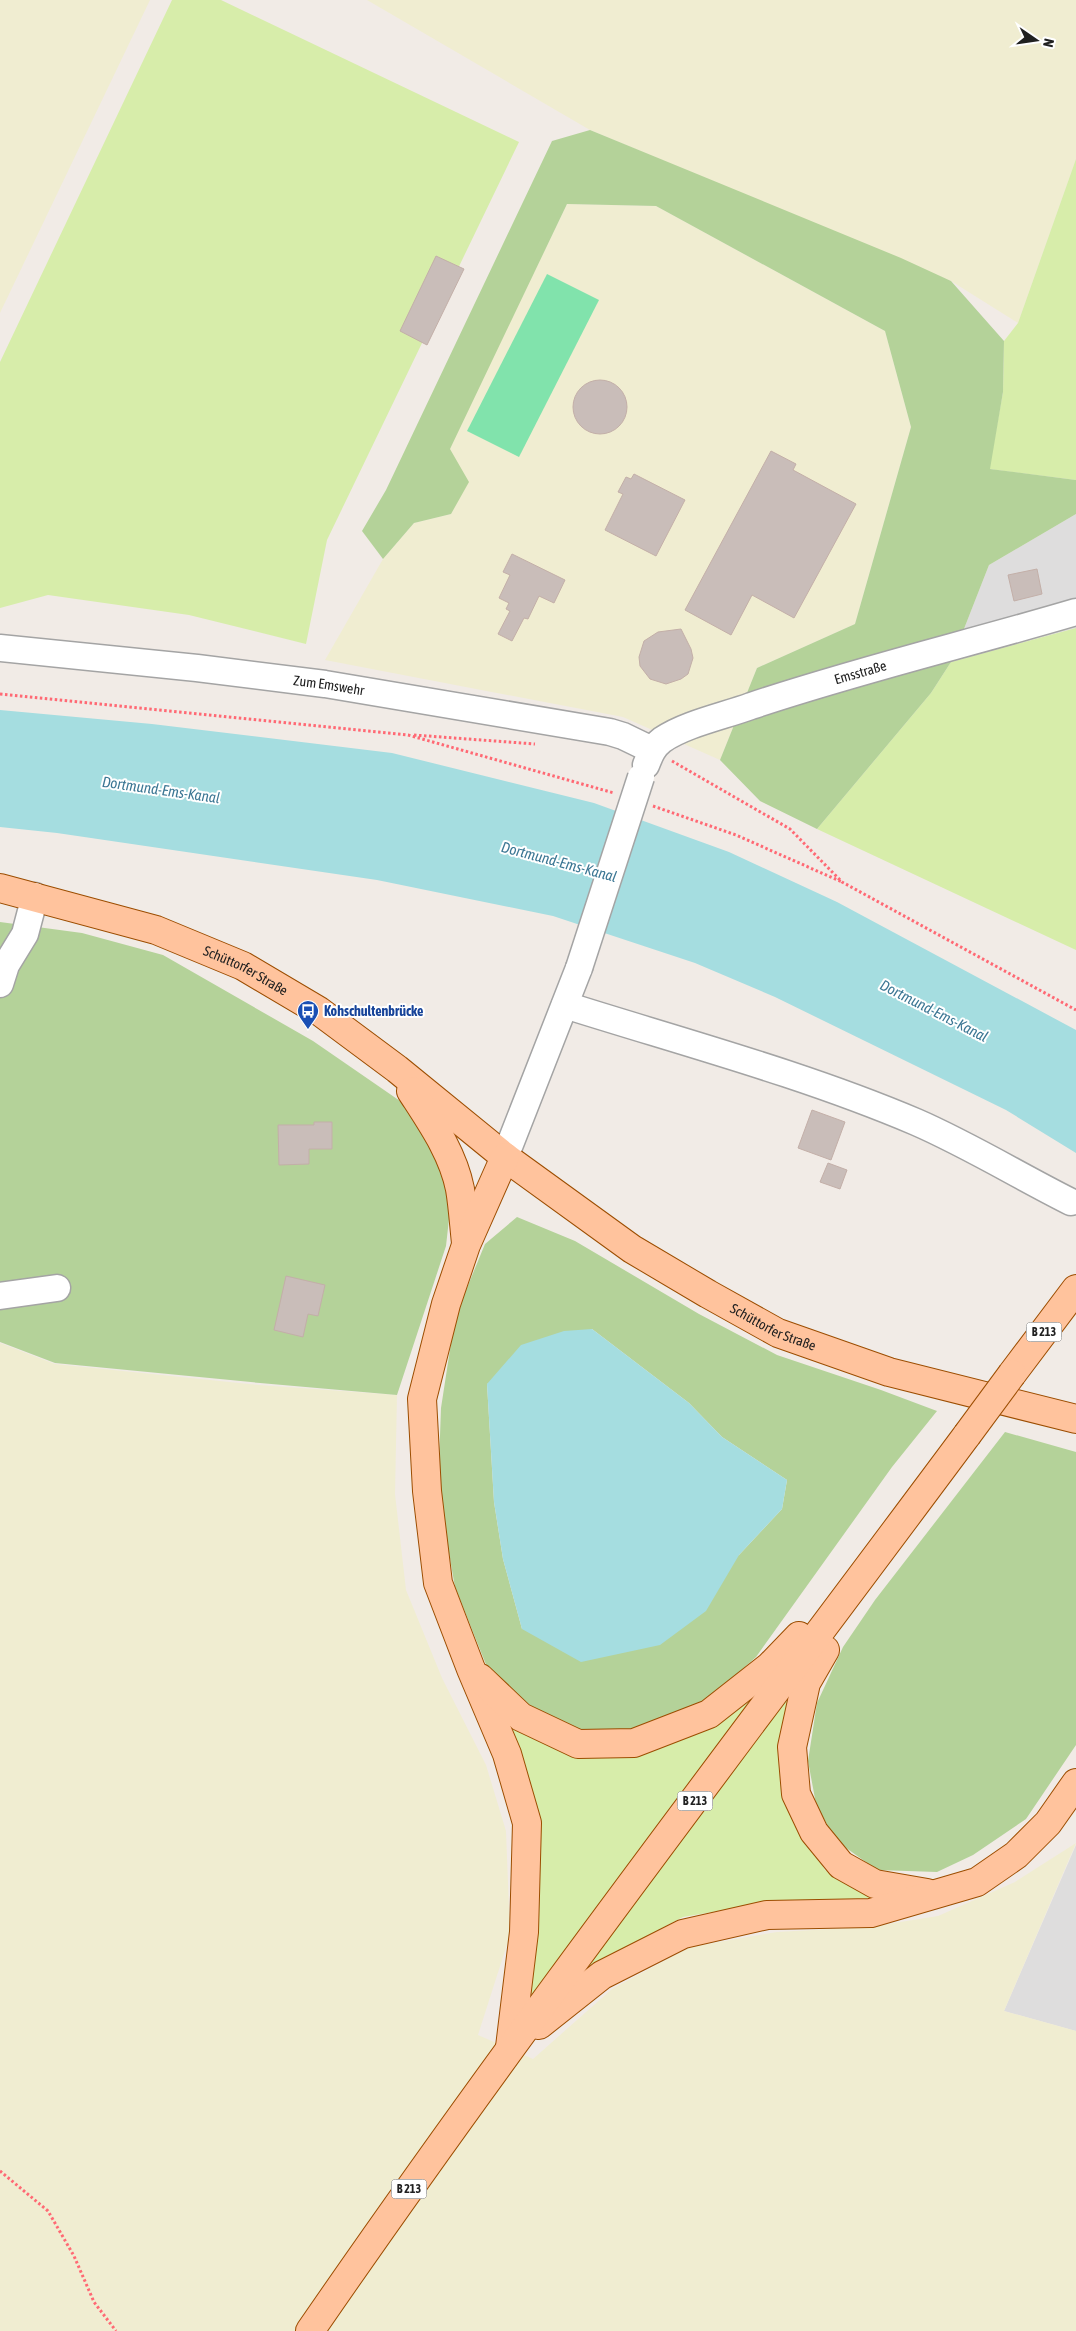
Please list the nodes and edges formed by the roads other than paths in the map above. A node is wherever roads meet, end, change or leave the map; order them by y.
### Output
1 (1076, 612) edge
2 (0, 648) edge
3 (652, 750) junction
4 (0, 888) edge
5 (35, 896) junction
6 (0, 984) edge
7 (565, 1005) junction
8 (397, 1069) junction
9 (505, 1157) junction
10 (1070, 1202) dead end
11 (466, 1244) junction
12 (57, 1288) dead end
13 (1076, 1289) edge
14 (0, 1296) edge
15 (1076, 1419) edge
16 (880, 1553) junction
17 (471, 1669) junction
18 (1076, 1783) edge
19 (931, 1894) junction
20 (510, 2049) junction
21 (310, 2331) edge

1 - 3 street, Emsstraße
2 - 3 street, Zum Emswehr
3 - 7 street, bridge
4 - 5 main road, Schüttorfer Straße
5 - 6 street
5 - 8 main road, Schüttorfer Straße
7 - 9 street
7 - 10 street
8 - 9 main road, Schüttorfer Straße
8 - 11 main road
9 - 11 main road
9 - 15 main road, Schüttorfer Straße
11 - 17 main road
12 - 14 street
13 - 16 main road, B 213, bridge
16 - 17 main road
16 - 19 main road
16 - 20 main road, B 213
17 - 20 main road
18 - 19 main road
19 - 20 main road
20 - 21 main road, B 213

